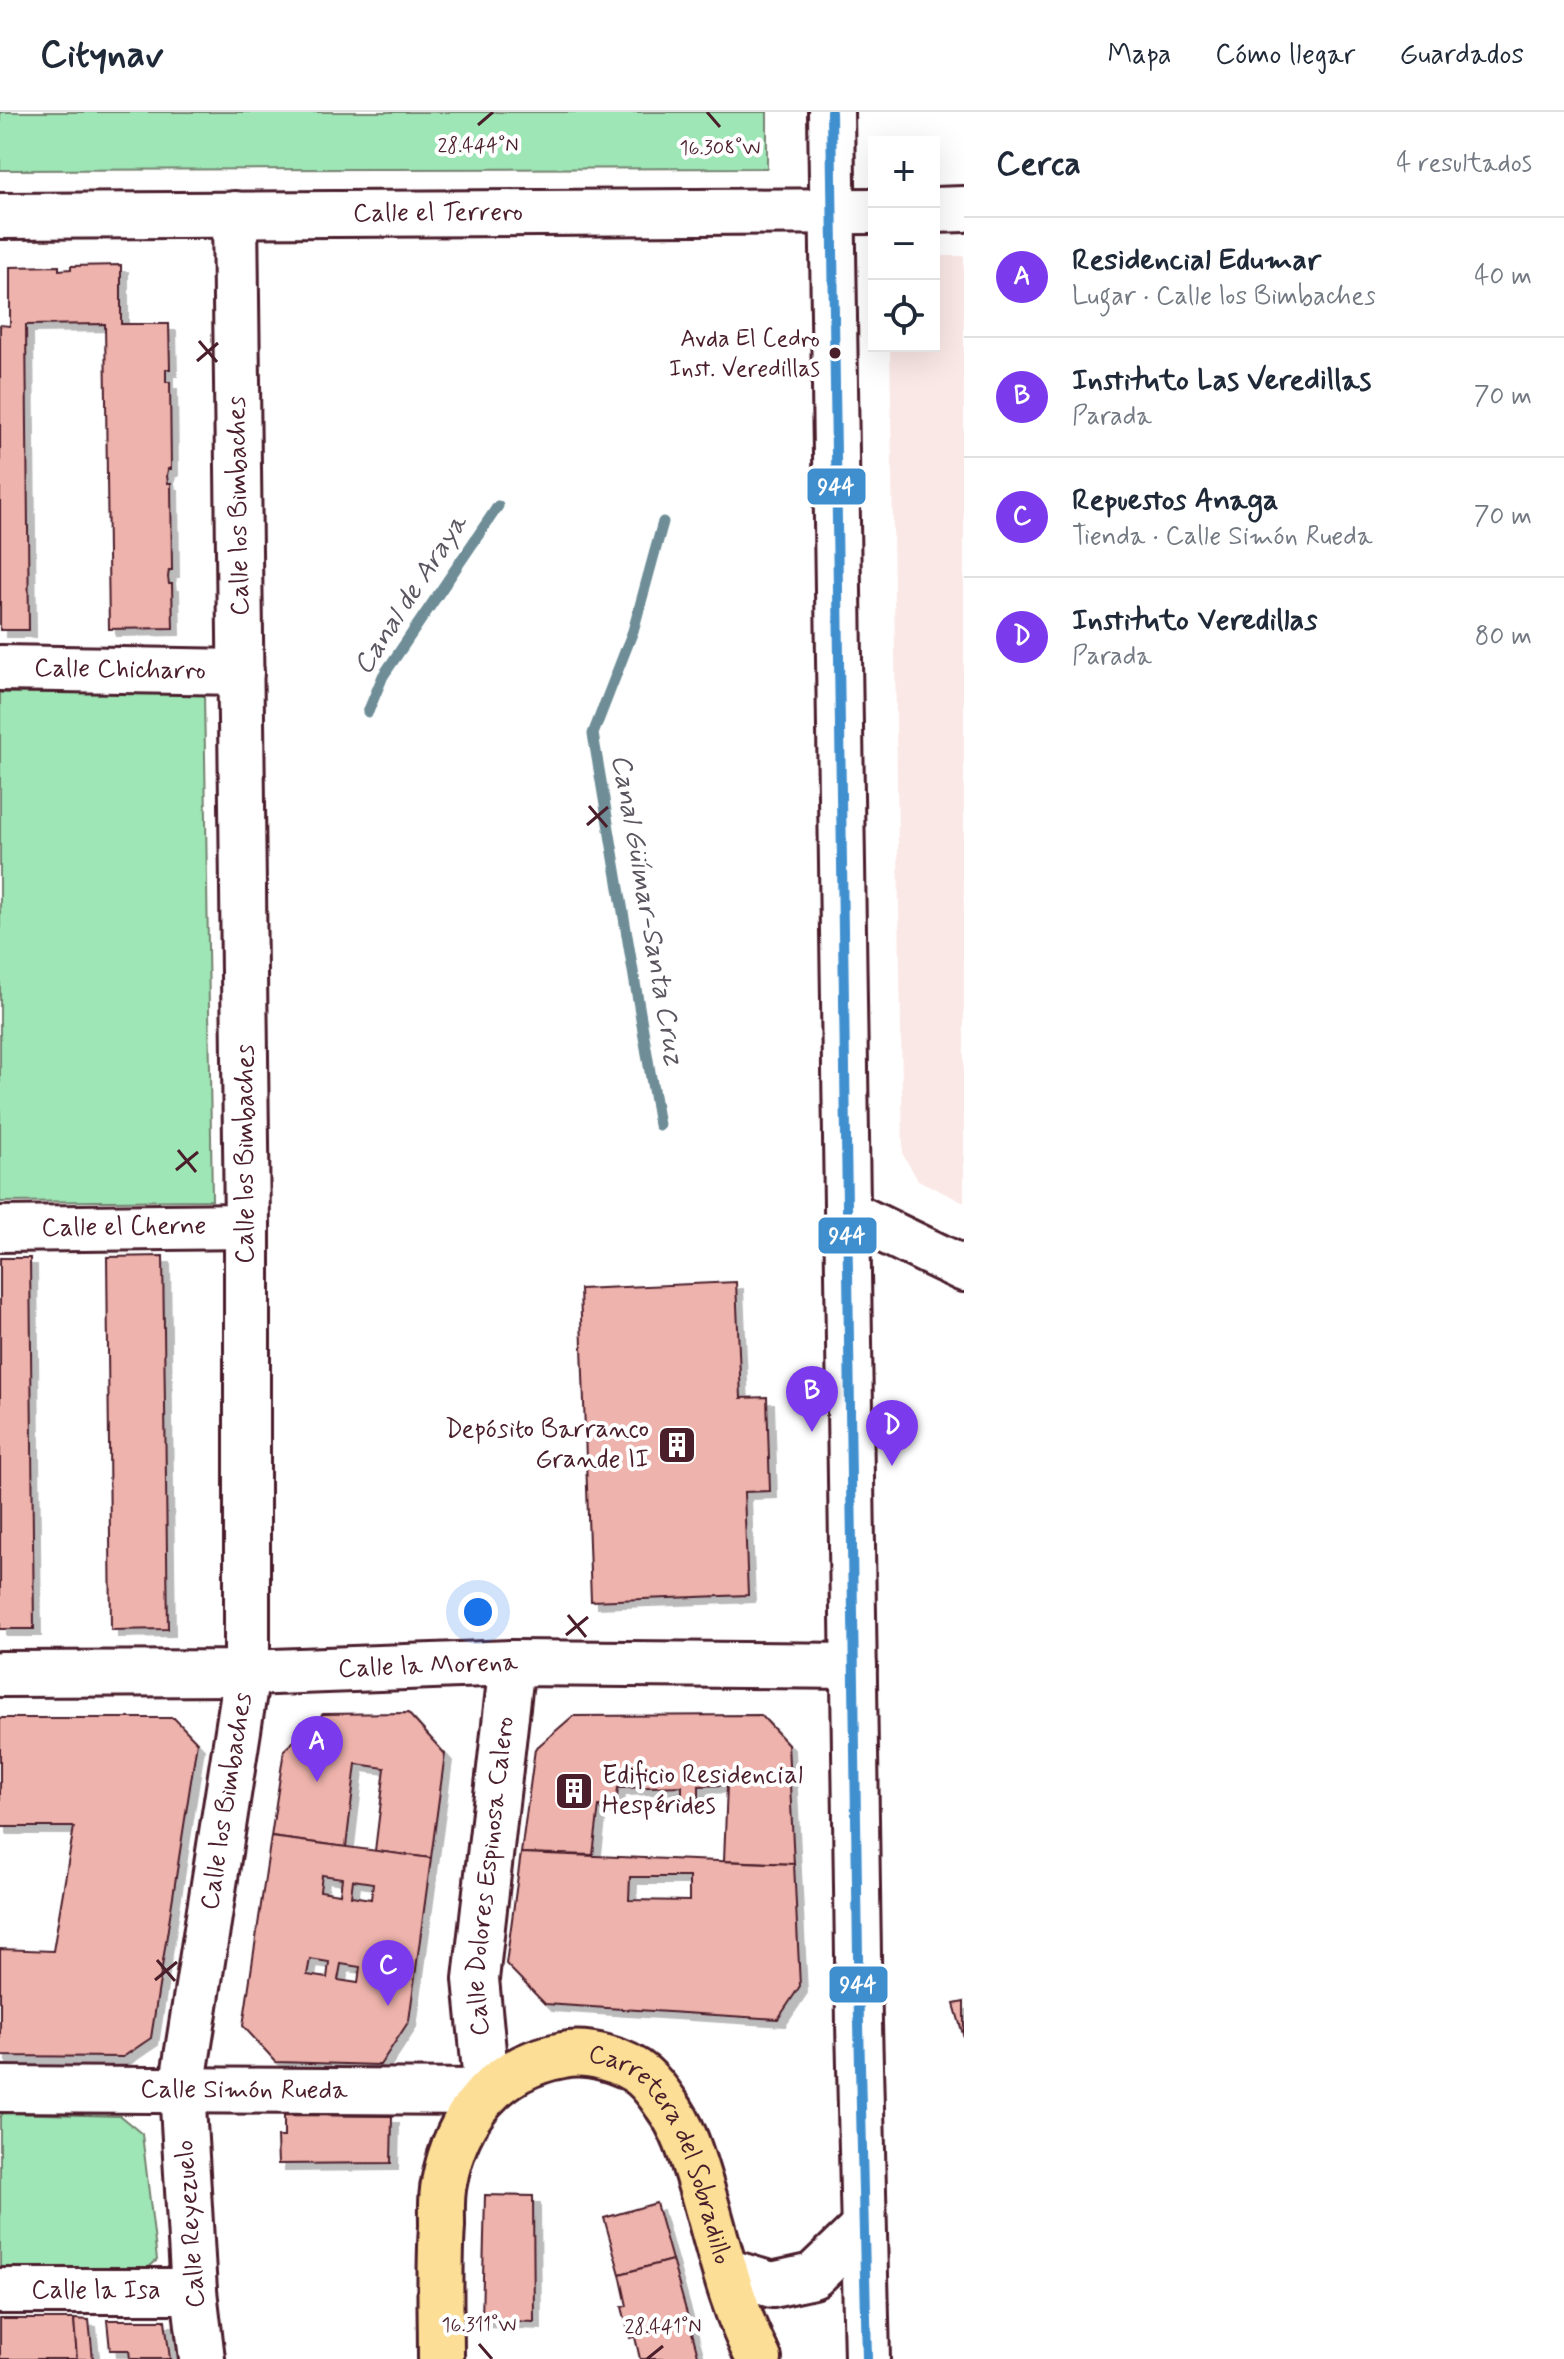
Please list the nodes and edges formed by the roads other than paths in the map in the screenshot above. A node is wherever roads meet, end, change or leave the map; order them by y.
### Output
1 (831, 112) edge
2 (964, 209) edge
3 (940, 210) edge
4 (854, 211) edge
5 (235, 214) junction
6 (0, 216) edge
7 (0, 668) edge
8 (241, 672) junction
9 (848, 1213) junction
10 (247, 1226) junction
11 (0, 1229) edge
12 (964, 1269) edge
13 (512, 1663) junction
14 (854, 1666) junction
15 (247, 1673) junction
16 (0, 1674) edge
17 (0, 2089) edge
18 (182, 2089) junction
19 (487, 2092) junction
20 (863, 2228) junction
21 (726, 2271) junction
22 (0, 2291) edge
23 (194, 2291) junction
24 (202, 2359) edge
25 (441, 2359) edge
26 (759, 2359) edge
27 (867, 2359) edge

1 - 4 street
2 - 3 street
4 - 5 street, Calle el Terrero
4 - 9 street
5 - 6 street, Calle el Terrero
5 - 8 street, Calle los Bimbaches
7 - 8 street, Calle Chicharro
8 - 10 street, Calle los Bimbaches
9 - 12 street
9 - 14 street
10 - 11 street, Calle el Cherne
10 - 15 street, Calle los Bimbaches
13 - 14 street, Calle la Morena
13 - 15 street, Calle la Morena
13 - 19 street, Calle Dolores Espinosa Calero
14 - 20 street
15 - 16 street, Calle la Morena
15 - 18 street, Calle los Bimbaches
17 - 18 street, Calle Simón Rueda
18 - 19 street, Calle Simón Rueda
18 - 23 street, Calle Reyezuelo
19 - 21 main road, Carretera del Sobradillo
19 - 25 main road, Carretera del Sobradillo
20 - 21 street
20 - 27 street
21 - 26 main road, Carretera del Sobradillo
22 - 23 street, Calle la Isa
23 - 24 street, Calle Reyezuelo

